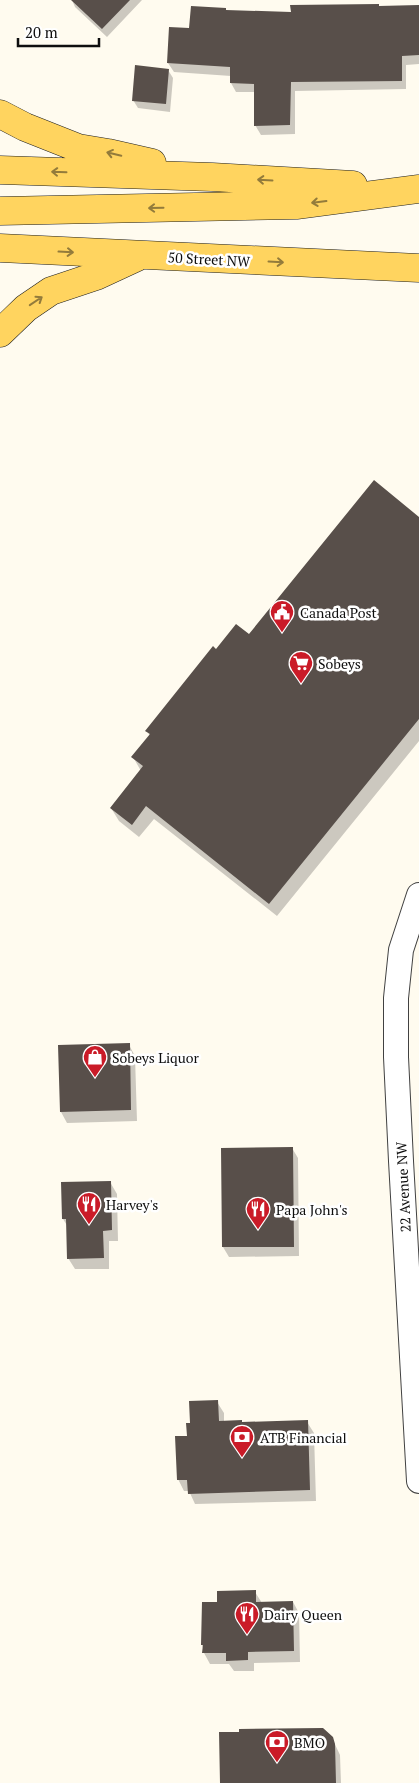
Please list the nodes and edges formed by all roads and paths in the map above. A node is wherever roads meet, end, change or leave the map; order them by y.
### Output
1 (0, 114) edge
2 (0, 170) edge
3 (212, 178) junction
4 (419, 189) edge
5 (0, 211) edge
6 (0, 248) edge
7 (140, 256) junction
8 (419, 268) edge
9 (0, 333) edge
10 (419, 895) edge
11 (410, 1163) edge
12 (419, 1481) edge

3 -> 1 main road
3 -> 2 main road
4 -> 3 main road
4 -> 5 main road
6 -> 7 main road, 50 Street NW
7 -> 8 main road, 50 Street NW
9 -> 7 main road
10 - 11 street, 22 Avenue NW
11 - 12 street, 22 Avenue NW

